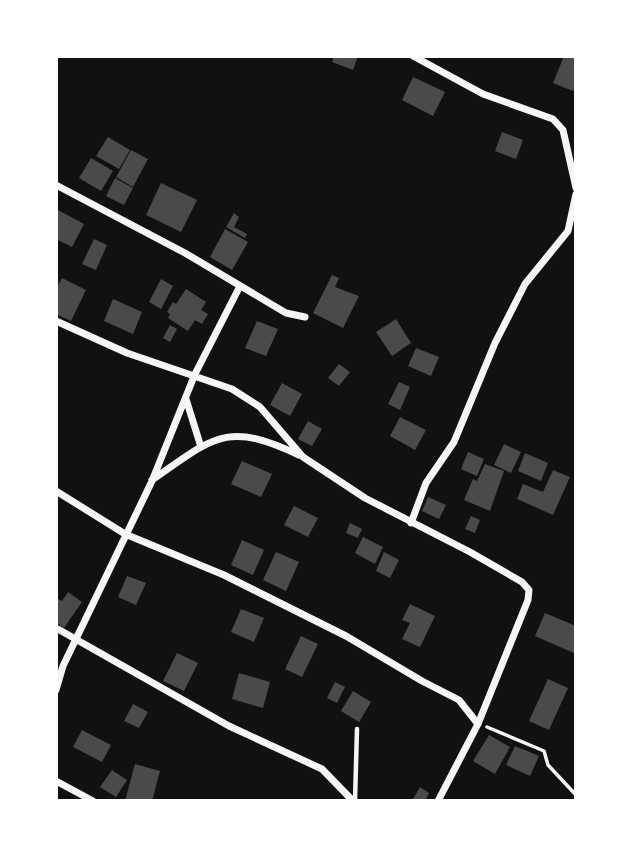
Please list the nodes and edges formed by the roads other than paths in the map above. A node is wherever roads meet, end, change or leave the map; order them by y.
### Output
1 (413, 56) edge
2 (56, 185) edge
3 (576, 188) edge
4 (576, 194) edge
5 (240, 286) junction
6 (305, 317) dead end
7 (56, 321) edge
8 (195, 374) junction
9 (185, 398) junction
10 (201, 447) junction
11 (303, 457) junction
12 (152, 481) junction
13 (56, 491) edge
14 (411, 523) junction
15 (125, 534) junction
16 (56, 628) edge
17 (77, 640) junction
18 (59, 668) edge
19 (56, 690) edge
20 (478, 724) junction
21 (357, 729) dead end
22 (56, 781) edge
23 (93, 801) edge
24 (354, 801) edge
25 (438, 801) edge

1 - 3 street
2 - 5 street
4 - 14 street
5 - 6 street
5 - 8 street
7 - 8 street
8 - 9 street
8 - 11 street
9 - 10 street
9 - 12 street
10 - 11 street
10 - 12 street
11 - 14 street
12 - 15 street
13 - 15 street
14 - 20 street
15 - 17 street
15 - 20 street
16 - 17 street
17 - 18 street
17 - 24 street
18 - 19 street
20 - 25 street
21 - 24 lane
22 - 23 street

